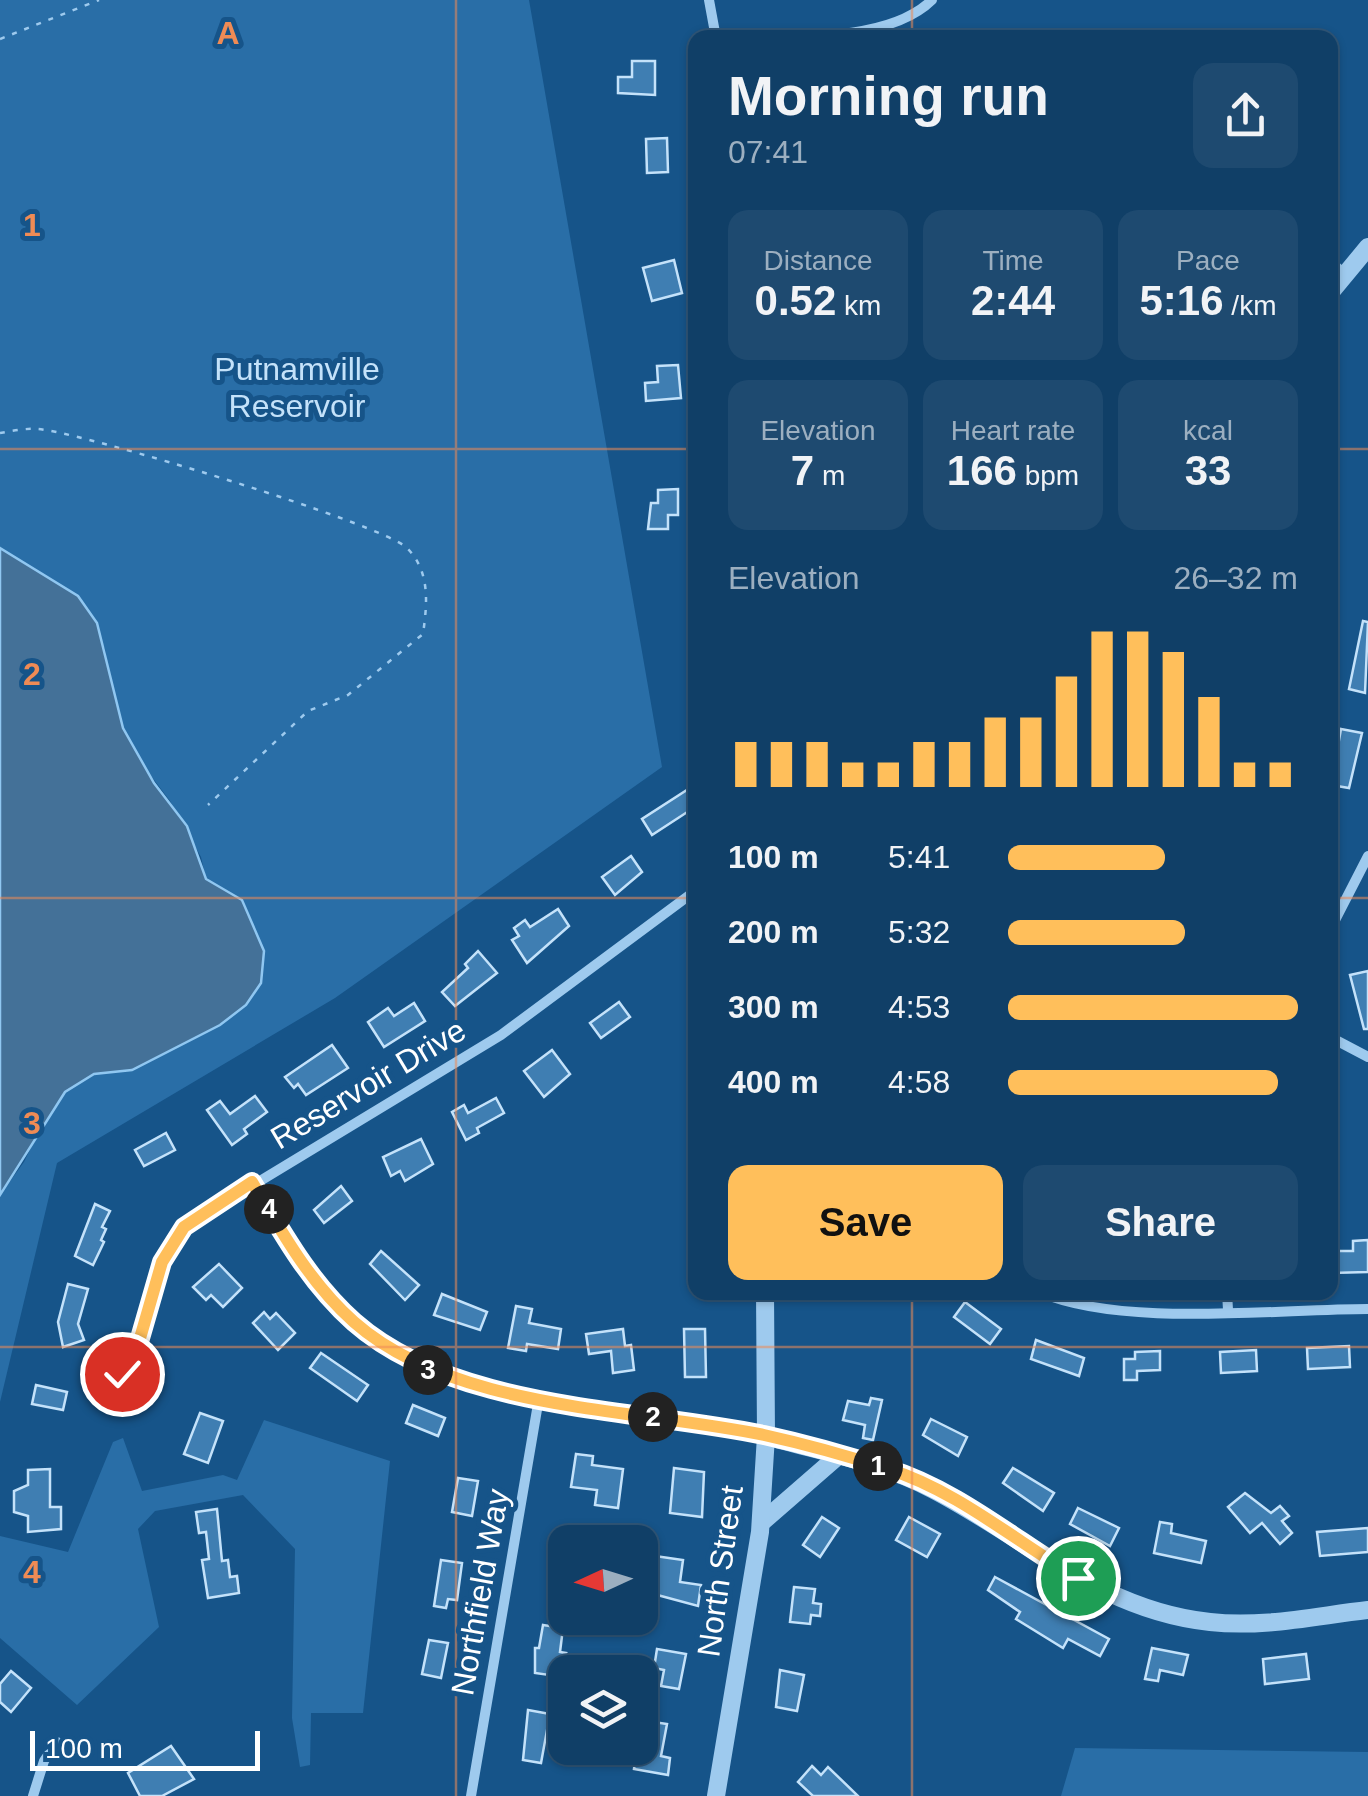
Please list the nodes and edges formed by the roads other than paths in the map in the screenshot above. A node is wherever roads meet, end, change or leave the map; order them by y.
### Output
1 (709, 0) edge
2 (932, 0) edge
3 (715, 30) edge
4 (869, 30) edge
5 (1368, 247) edge
6 (1338, 268) edge
7 (1345, 275) junction
8 (1338, 283) edge
9 (1368, 856) edge
10 (688, 896) edge
11 (1338, 914) edge
12 (1338, 1041) edge
13 (1368, 1057) edge
14 (252, 1182) junction
15 (765, 1300) edge
16 (1070, 1300) edge
17 (1227, 1300) edge
18 (1368, 1309) edge
19 (1228, 1310) junction
20 (132, 1366) dead end
21 (539, 1398) junction
22 (766, 1436) junction
23 (838, 1456) junction
24 (760, 1522) junction
25 (1368, 1610) edge
26 (56, 1742) dead end
27 (718, 1795) edge
28 (33, 1796) edge
29 (471, 1796) edge

1 - 3 street
2 - 4 street
5 - 7 street
6 - 7 street
7 - 8 street
9 - 11 street
10 - 14 street, Reservoir Drive
12 - 13 street
14 - 20 street, Reservoir Drive
14 - 21 street
15 - 22 street, North Street
16 - 19 street
17 - 19 street
18 - 19 street
21 - 22 street
21 - 29 street, Northfield Way
22 - 23 street
22 - 24 street, North Street
23 - 24 street
23 - 25 street
24 - 27 street, North Street
26 - 28 street

